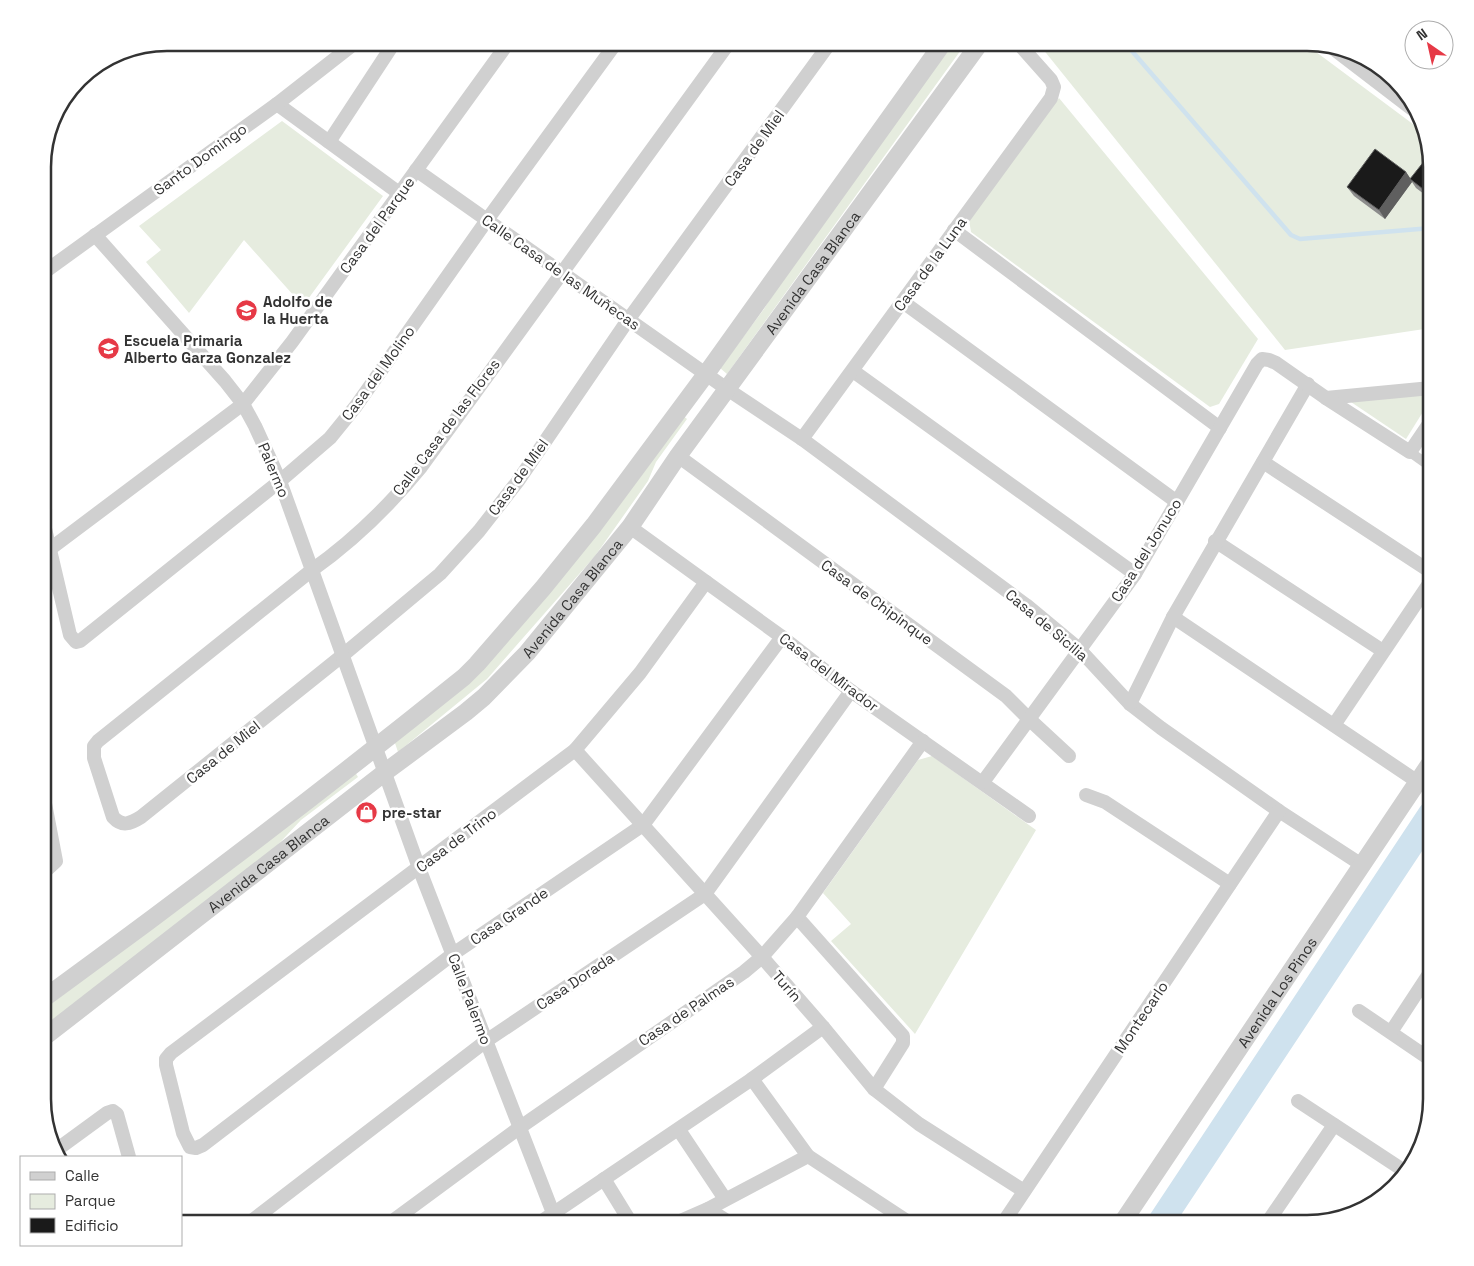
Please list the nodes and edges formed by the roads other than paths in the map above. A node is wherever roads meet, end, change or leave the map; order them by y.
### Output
1 (344, 51) edge
2 (388, 51) edge
3 (502, 51) edge
4 (609, 51) edge
5 (722, 51) edge
6 (823, 51) edge
7 (937, 51) edge
8 (973, 51) edge
9 (1026, 51) edge
10 (1352, 61) edge
11 (1397, 94) edge
12 (277, 104) junction
13 (329, 142) junction
14 (416, 170) junction
15 (400, 193) junction
16 (487, 220) junction
17 (954, 230) junction
18 (95, 235) junction
19 (51, 267) edge
20 (561, 272) junction
21 (903, 302) junction
22 (628, 320) junction
23 (853, 371) junction
24 (706, 374) junction
25 (1308, 384) junction
26 (1423, 389) edge
27 (727, 390) junction
28 (1326, 398) junction
29 (243, 404) junction
30 (1220, 428) junction
31 (1423, 434) edge
32 (802, 439) junction
33 (1410, 452) junction
34 (678, 456) junction
35 (1423, 461) edge
36 (1263, 462) junction
37 (280, 481) junction
38 (1177, 502) junction
39 (630, 527) junction
40 (1215, 541) junction
41 (51, 548) edge
42 (51, 553) edge
43 (1423, 566) edge
44 (312, 570) junction
45 (1135, 574) junction
46 (706, 582) junction
47 (1423, 594) edge
48 (1173, 617) junction
49 (782, 637) junction
50 (1079, 649) junction
51 (1383, 651) junction
52 (343, 655) junction
53 (851, 691) junction
54 (1130, 704) junction
55 (1029, 719) junction
56 (1334, 725) junction
57 (923, 740) junction
58 (375, 749) junction
59 (575, 750) junction
60 (1069, 756) dead end
61 (384, 773) junction
62 (1423, 775) edge
63 (983, 782) junction
64 (1418, 782) junction
65 (1086, 795) dead end
66 (1279, 811) junction
67 (1030, 816) dead end
68 (118, 823) joint
69 (643, 825) junction
70 (51, 835) edge
71 (1362, 865) junction
72 (51, 866) edge
73 (419, 868) junction
74 (1230, 884) junction
75 (705, 894) junction
76 (797, 917) junction
77 (453, 954) junction
78 (762, 957) junction
79 (1423, 984) edge
80 (51, 993) edge
81 (1359, 1010) dead end
82 (823, 1026) junction
83 (51, 1032) edge
84 (1391, 1032) junction
85 (486, 1041) junction
86 (1423, 1054) edge
87 (752, 1079) junction
88 (874, 1089) junction
89 (1298, 1100) dead end
90 (1334, 1125) junction
91 (519, 1128) junction
92 (679, 1130) junction
93 (61, 1146) edge
94 (190, 1147) joint
95 (129, 1156) edge
96 (808, 1156) junction
97 (1399, 1168) edge
98 (604, 1179) junction
99 (1024, 1191) junction
100 (726, 1200) junction
101 (708, 1209) junction
102 (261, 1215) edge
103 (402, 1215) edge
104 (554, 1215) edge
105 (559, 1215) edge
106 (626, 1215) edge
107 (695, 1215) edge
108 (717, 1215) edge
109 (896, 1215) edge
110 (1009, 1215) edge
111 (1128, 1215) edge
112 (1273, 1215) edge

1 - 12 street, Santo Domingo
2 - 13 street
3 - 14 street, Casa del Parque
4 - 16 street, Casa del Molino
5 - 20 street, Calle Casa de las Flores
6 - 22 street, Casa de Miel
7 - 24 street, Avenida Casa Blanca
8 - 27 street, Avenida Casa Blanca
9 - 17 street, Casa de la Luna
10 - 11 street
12 - 13 street
12 - 18 street, Santo Domingo
13 - 15 street
14 - 15 street, Casa del Parque
14 - 16 street, Calle Casa de las Muñecas
15 - 29 street, Casa del Parque
16 - 20 street, Calle Casa de las Muñecas
16 - 37 street, Casa del Molino
17 - 21 street, Casa de la Luna
17 - 30 street
18 - 19 street, Santo Domingo
18 - 29 street, Palermo
20 - 22 street, Calle Casa de las Muñecas
20 - 44 street, Calle Casa de las Flores
21 - 23 street, Casa de la Luna
21 - 38 street
22 - 24 street, Calle Casa de las Muñecas
22 - 52 street, Casa de Miel
23 - 32 street, Casa de la Luna
23 - 45 street
24 - 27 street, Calle Casa de las Muñecas
24 - 58 street, Avenida Casa Blanca
25 - 28 street
25 - 30 street, Casa del Jonuco
25 - 36 street
26 - 28 street
27 - 32 street, Casa de Sicilia
27 - 34 street, Avenida Casa Blanca
28 - 33 street
29 - 37 street, Palermo
29 - 41 street, Casa del Parque
30 - 38 street, Casa del Jonuco
31 - 33 street
32 - 50 street, Casa de Sicilia
33 - 35 street
34 - 39 street, Avenida Casa Blanca
34 - 55 street, Casa de Chipinque
36 - 40 street
36 - 43 street
37 - 42 street, Casa del Molino
37 - 44 street, Palermo
38 - 45 street, Casa del Jonuco
39 - 46 street, Casa del Mirador
39 - 61 street, Avenida Casa Blanca
40 - 48 street
40 - 51 street
44 - 52 street, Palermo
44 - 68 street, Calle Casa de las Flores
45 - 50 street, Casa del Jonuco
46 - 49 street, Casa del Mirador
46 - 59 street, Casa de Trino
47 - 51 street
48 - 54 street
48 - 56 street
49 - 53 street, Casa del Mirador
49 - 69 street, Casa Grande
50 - 54 street, Casa de Sicilia
50 - 55 street, Casa del Jonuco
51 - 56 street
52 - 58 street, Palermo
52 - 68 street, Casa de Miel
53 - 57 street, Casa del Mirador
53 - 75 street, Casa Dorada
54 - 66 street, Casa de Sicilia
55 - 60 street, Casa de Chipinque
55 - 63 street, Casa del Jonuco
56 - 64 street
57 - 63 street, Casa del Mirador
57 - 76 street, Casa de Palmas
58 - 61 street, Palermo
58 - 80 street, Avenida Casa Blanca
59 - 69 street, Turín
59 - 73 street, Casa de Trino
61 - 73 street, Calle Palermo
61 - 83 street, Avenida Casa Blanca
62 - 64 street, Avenida Los Pinos
63 - 67 street, Casa del Mirador
64 - 71 street, Avenida Los Pinos
65 - 74 street
66 - 71 street, Casa de Sicilia
66 - 74 street, Montecarlo
69 - 75 street, Turín
69 - 77 street, Casa Grande
70 - 72 street
71 - 111 street, Avenida Los Pinos
73 - 77 street, Calle Palermo
73 - 94 street, Casa de Trino
74 - 99 street, Montecarlo
75 - 78 street, Turín
75 - 85 street, Casa Dorada
76 - 78 street, Casa de Palmas
76 - 88 street
77 - 85 street, Calle Palermo
77 - 94 street, Casa Grande
78 - 82 street, Turín
78 - 91 street, Casa de Palmas
79 - 84 street
81 - 84 street
82 - 87 street
82 - 88 street, Turín
84 - 86 street
85 - 91 street, Calle Palermo
85 - 102 street, Casa Dorada
87 - 92 street
87 - 96 street
88 - 99 street, Turín
89 - 90 street
90 - 97 street
90 - 112 street
91 - 103 street, Casa de Palmas
91 - 104 street, Calle Palermo
92 - 98 street
92 - 100 street
93 - 95 street
96 - 100 street
96 - 109 street
98 - 105 street
98 - 106 street
99 - 110 street, Montecarlo
100 - 101 street
101 - 107 street
101 - 108 street

